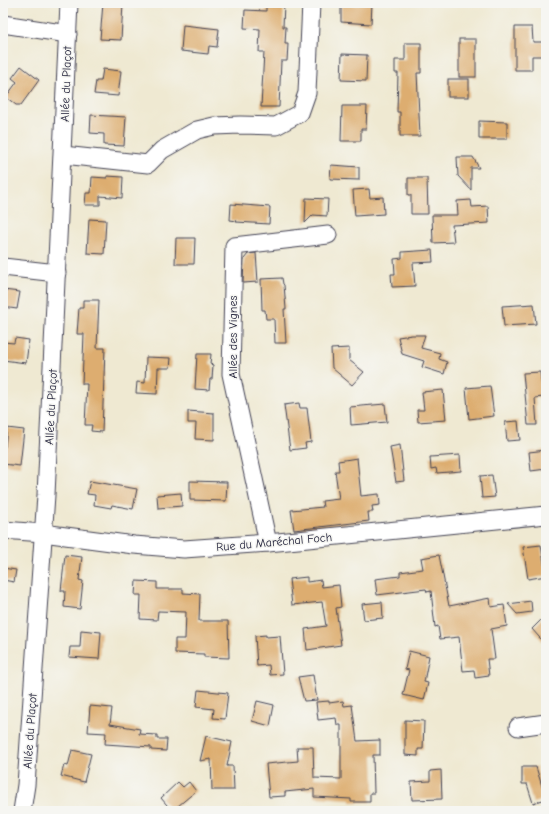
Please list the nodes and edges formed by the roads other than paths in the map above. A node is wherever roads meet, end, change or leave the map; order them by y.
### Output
1 (69, 3) edge
2 (311, 3) edge
3 (3, 24) edge
4 (68, 34) junction
5 (63, 155) junction
6 (328, 236) dead end
7 (3, 267) edge
8 (57, 273) junction
9 (546, 515) edge
10 (3, 530) edge
11 (43, 533) junction
12 (268, 544) junction
13 (546, 723) edge
14 (518, 727) dead end
15 (22, 811) edge

1 - 4 street, Allée du Plaçot
2 - 5 street
3 - 4 street
4 - 5 street, Allée du Plaçot
5 - 8 street, Allée du Plaçot
6 - 12 street, Allée des Vignes
7 - 8 street
8 - 11 street, Allée du Plaçot
9 - 12 street, Rue du Maréchal Foch
10 - 11 street, Rue du Maréchal Foch
11 - 12 street, Rue du Maréchal Foch
11 - 15 street, Allée du Plaçot
13 - 14 street

